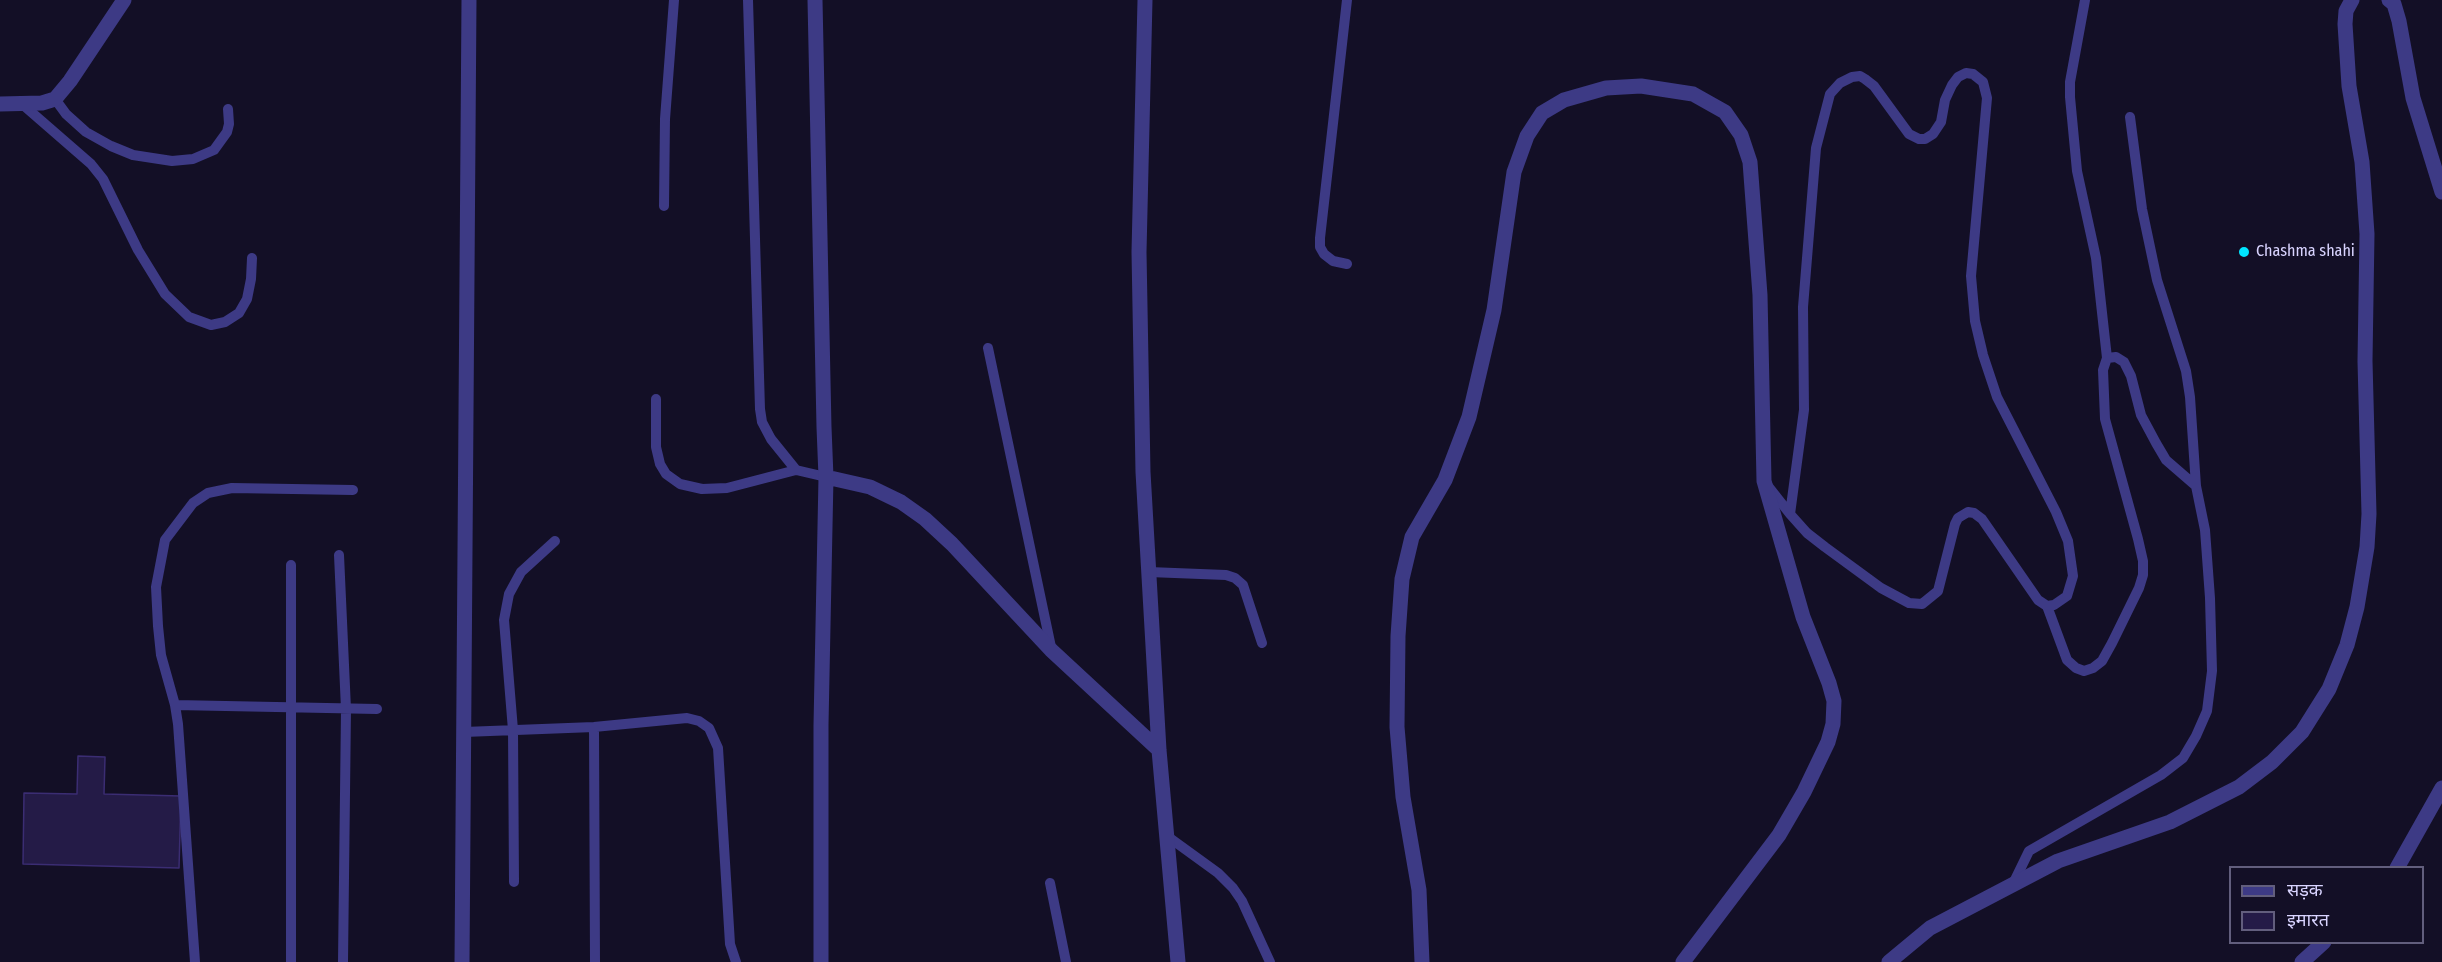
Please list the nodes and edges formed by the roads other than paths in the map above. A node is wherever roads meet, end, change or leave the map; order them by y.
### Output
1 (124, 0) edge
2 (469, 0) edge
3 (674, 0) edge
4 (748, 0) edge
5 (815, 0) edge
6 (1144, 0) edge
7 (1347, 0) edge
8 (2085, 0) edge
9 (2352, 0) edge
10 (2389, 0) edge
11 (55, 99) junction
12 (0, 104) edge
13 (21, 104) junction
14 (228, 109) dead end
15 (2130, 117) dead end
16 (2442, 192) edge
17 (664, 206) dead end
18 (252, 258) dead end
19 (1347, 264) dead end
20 (988, 348) dead end
21 (2108, 358) junction
22 (656, 399) dead end
23 (796, 470) junction
24 (826, 477) junction
25 (1764, 481) junction
26 (2196, 486) junction
27 (353, 490) dead end
28 (1790, 514) junction
29 (555, 541) dead end
30 (339, 555) dead end
31 (291, 565) dead end
32 (1149, 572) junction
33 (2047, 606) junction
34 (1262, 643) dead end
35 (1051, 650) junction
36 (175, 705) junction
37 (292, 709) junction
38 (346, 709) junction
39 (377, 709) dead end
40 (594, 727) junction
41 (513, 730) junction
42 (464, 732) junction
43 (1160, 750) junction
44 (2442, 788) edge
45 (1167, 836) junction
46 (2398, 866) edge
47 (514, 882) dead end
48 (1050, 883) dead end
49 (2012, 886) junction
50 (2322, 944) edge
51 (195, 962) edge
52 (291, 962) edge
53 (343, 962) edge
54 (462, 962) edge
55 (595, 962) edge
56 (736, 962) edge
57 (821, 962) edge
58 (1066, 962) edge
59 (1178, 962) edge
60 (1270, 962) edge
61 (1422, 962) edge
62 (1683, 962) edge
63 (1889, 962) edge
64 (2302, 962) edge

1 - 11 street
2 - 42 street
3 - 17 lane
4 - 23 lane
5 - 24 street
6 - 32 street
7 - 19 lane
8 - 21 lane
9 - 49 street
10 - 16 street
11 - 13 street
11 - 14 lane
12 - 13 street
13 - 18 lane
15 - 26 lane
20 - 35 lane
21 - 26 lane
21 - 33 lane
22 - 23 lane
23 - 24 lane
24 - 35 street
24 - 57 street
25 - 28 lane
25 - 61 street
25 - 62 street
26 - 49 lane
27 - 36 lane
28 - 33 lane
28 - 33 lane
29 - 41 lane
30 - 38 lane
31 - 37 lane
32 - 34 lane
32 - 43 street
35 - 43 street
36 - 37 lane
36 - 51 lane
37 - 38 lane
37 - 52 lane
38 - 39 lane
38 - 53 lane
40 - 41 lane
40 - 55 lane
40 - 56 lane
41 - 42 lane
41 - 47 lane
42 - 54 street
43 - 45 street
44 - 46 street
45 - 59 street
45 - 60 lane
48 - 58 lane
49 - 63 street
50 - 64 street

